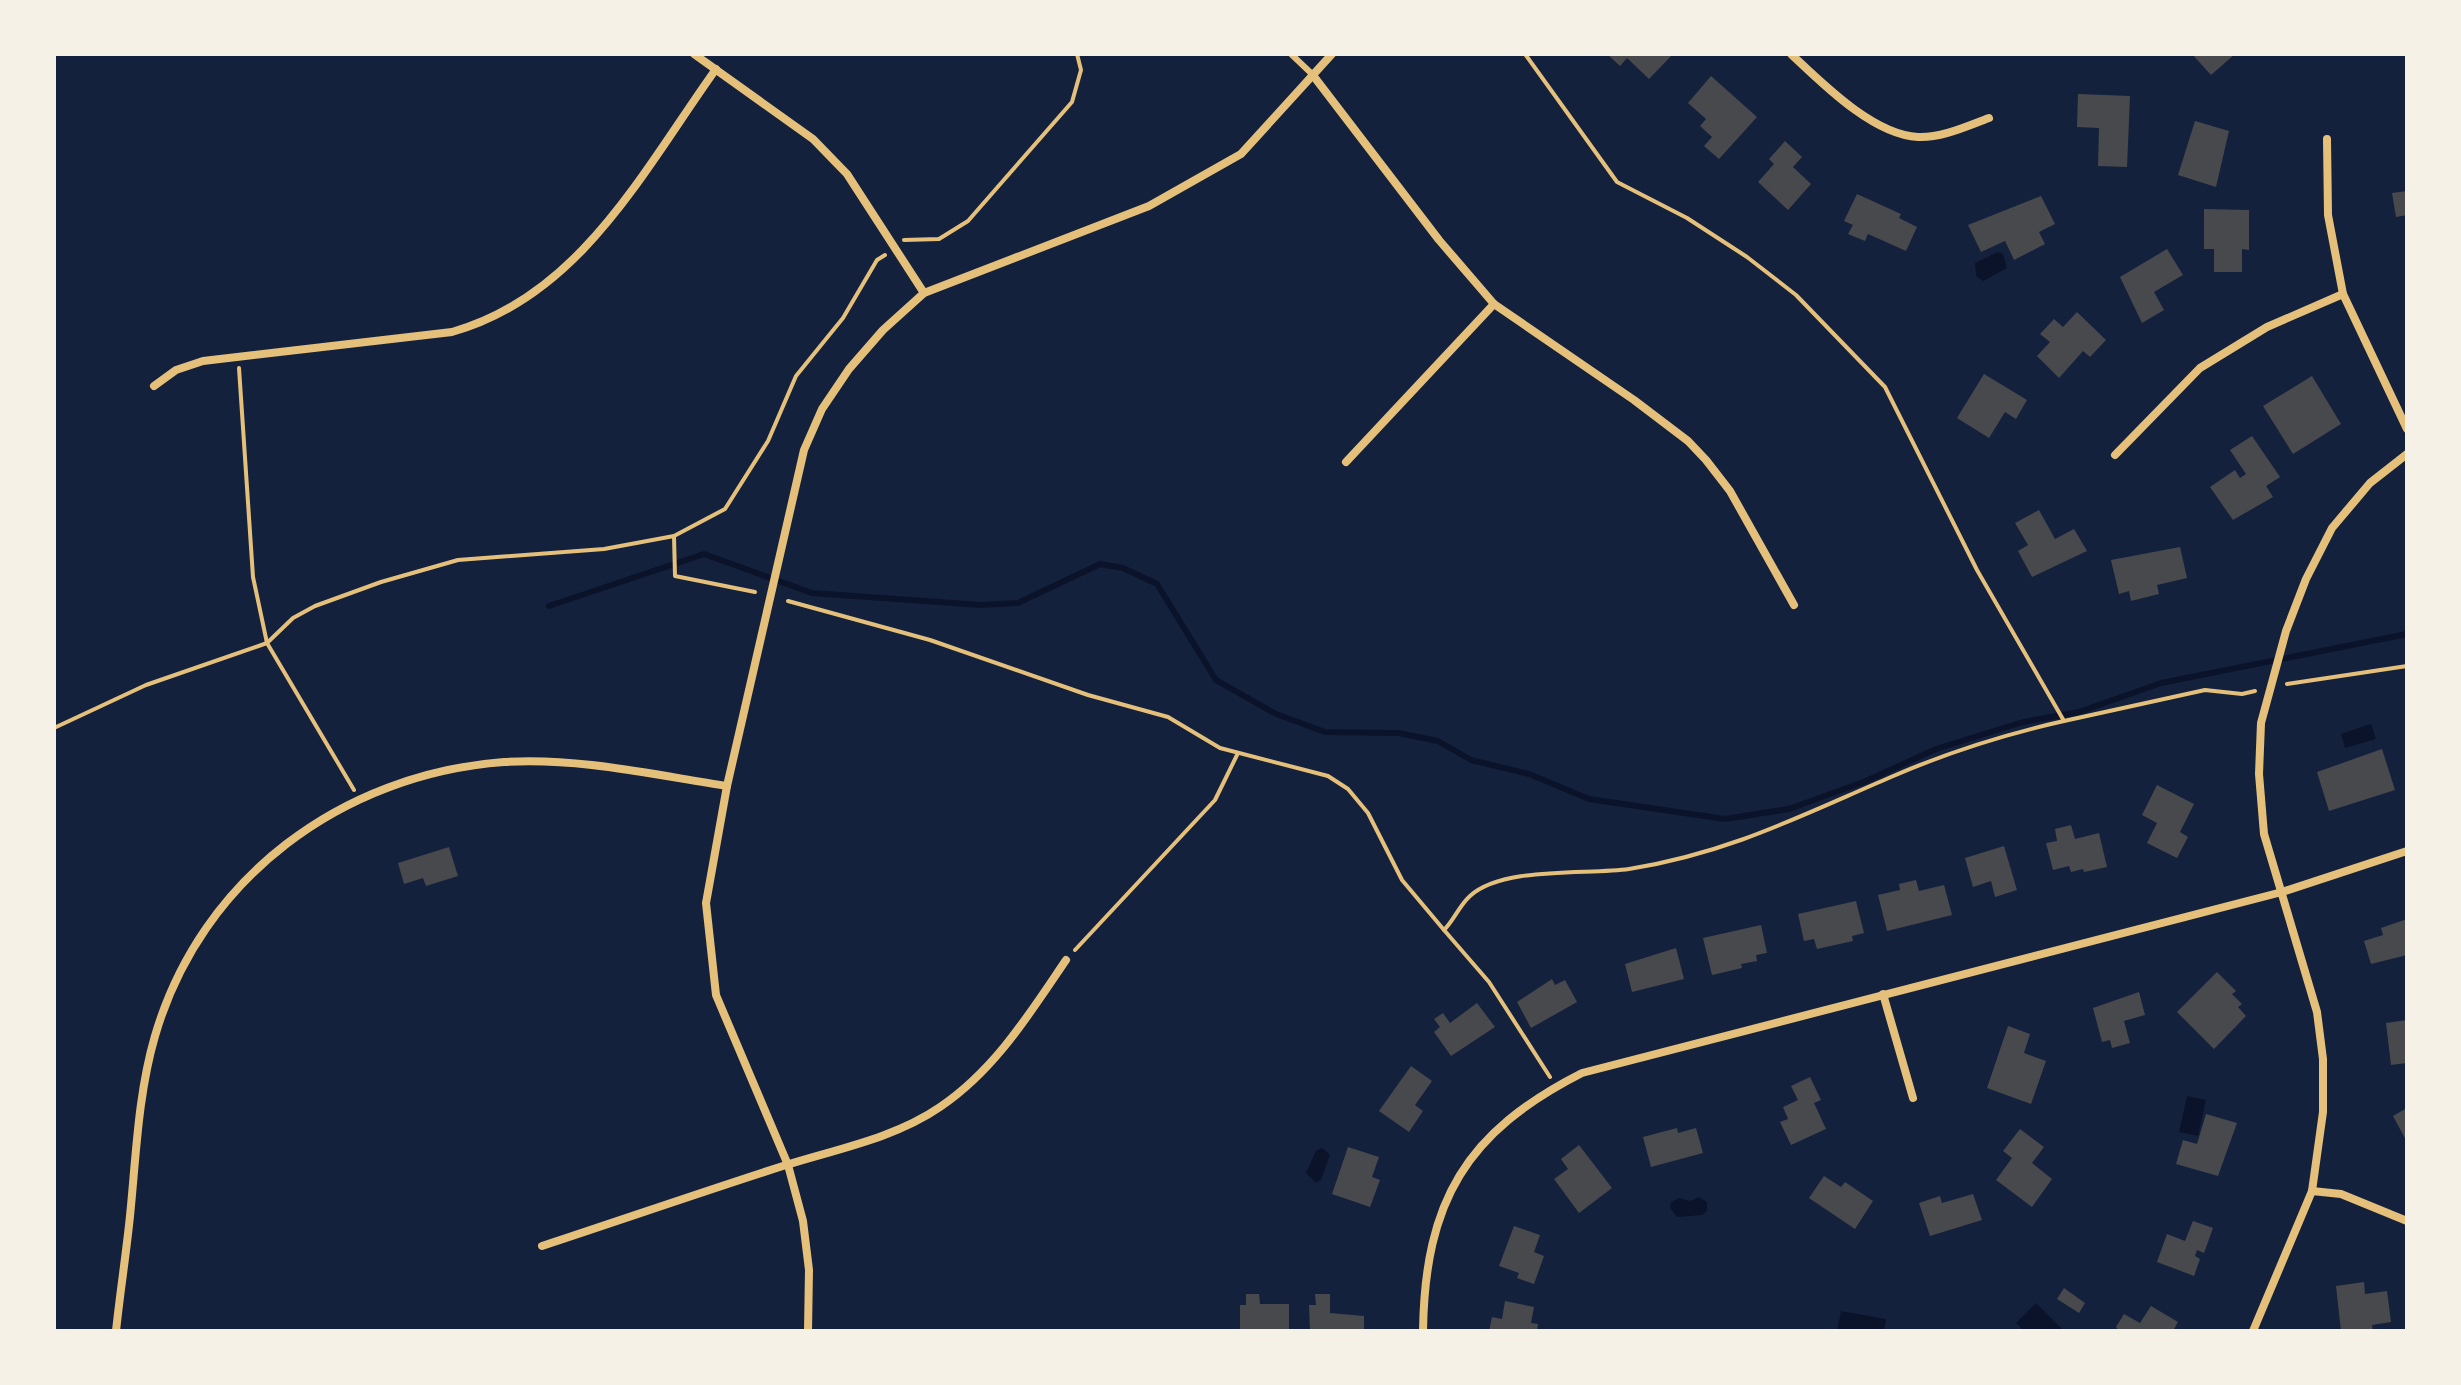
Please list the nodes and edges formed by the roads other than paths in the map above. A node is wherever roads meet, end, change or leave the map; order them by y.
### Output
1 (694, 54) edge
2 (1291, 54) edge
3 (1332, 54) edge
4 (1791, 54) edge
5 (716, 69) junction
6 (1312, 74) junction
7 (1989, 118) dead end
8 (2327, 139) dead end
9 (924, 293) junction
10 (2343, 294) junction
11 (1494, 304) junction
12 (154, 386) dead end
13 (2407, 429) edge
14 (2407, 454) edge
15 (2115, 455) dead end
16 (1346, 462) dead end
17 (1794, 605) dead end
18 (727, 786) junction
19 (2407, 851) edge
20 (2282, 892) junction
21 (1066, 960) road end
22 (1883, 994) junction
23 (1913, 1098) dead end
24 (788, 1165) junction
25 (2312, 1191) junction
26 (2407, 1221) edge
27 (542, 1246) dead end
28 (116, 1331) edge
29 (808, 1331) edge
30 (1423, 1331) edge
31 (2253, 1331) edge

1 - 5 street
2 - 6 lane
3 - 6 street
4 - 7 street
5 - 9 street
5 - 12 street
6 - 9 street
6 - 11 street
8 - 10 street
9 - 18 street
10 - 13 street
10 - 15 street
11 - 16 street
11 - 17 street
14 - 20 street
18 - 24 street
18 - 28 street
19 - 20 street
20 - 22 street
20 - 25 street
21 - 24 street
22 - 23 street
22 - 30 street
24 - 27 street
24 - 29 street
25 - 26 street
25 - 31 street

